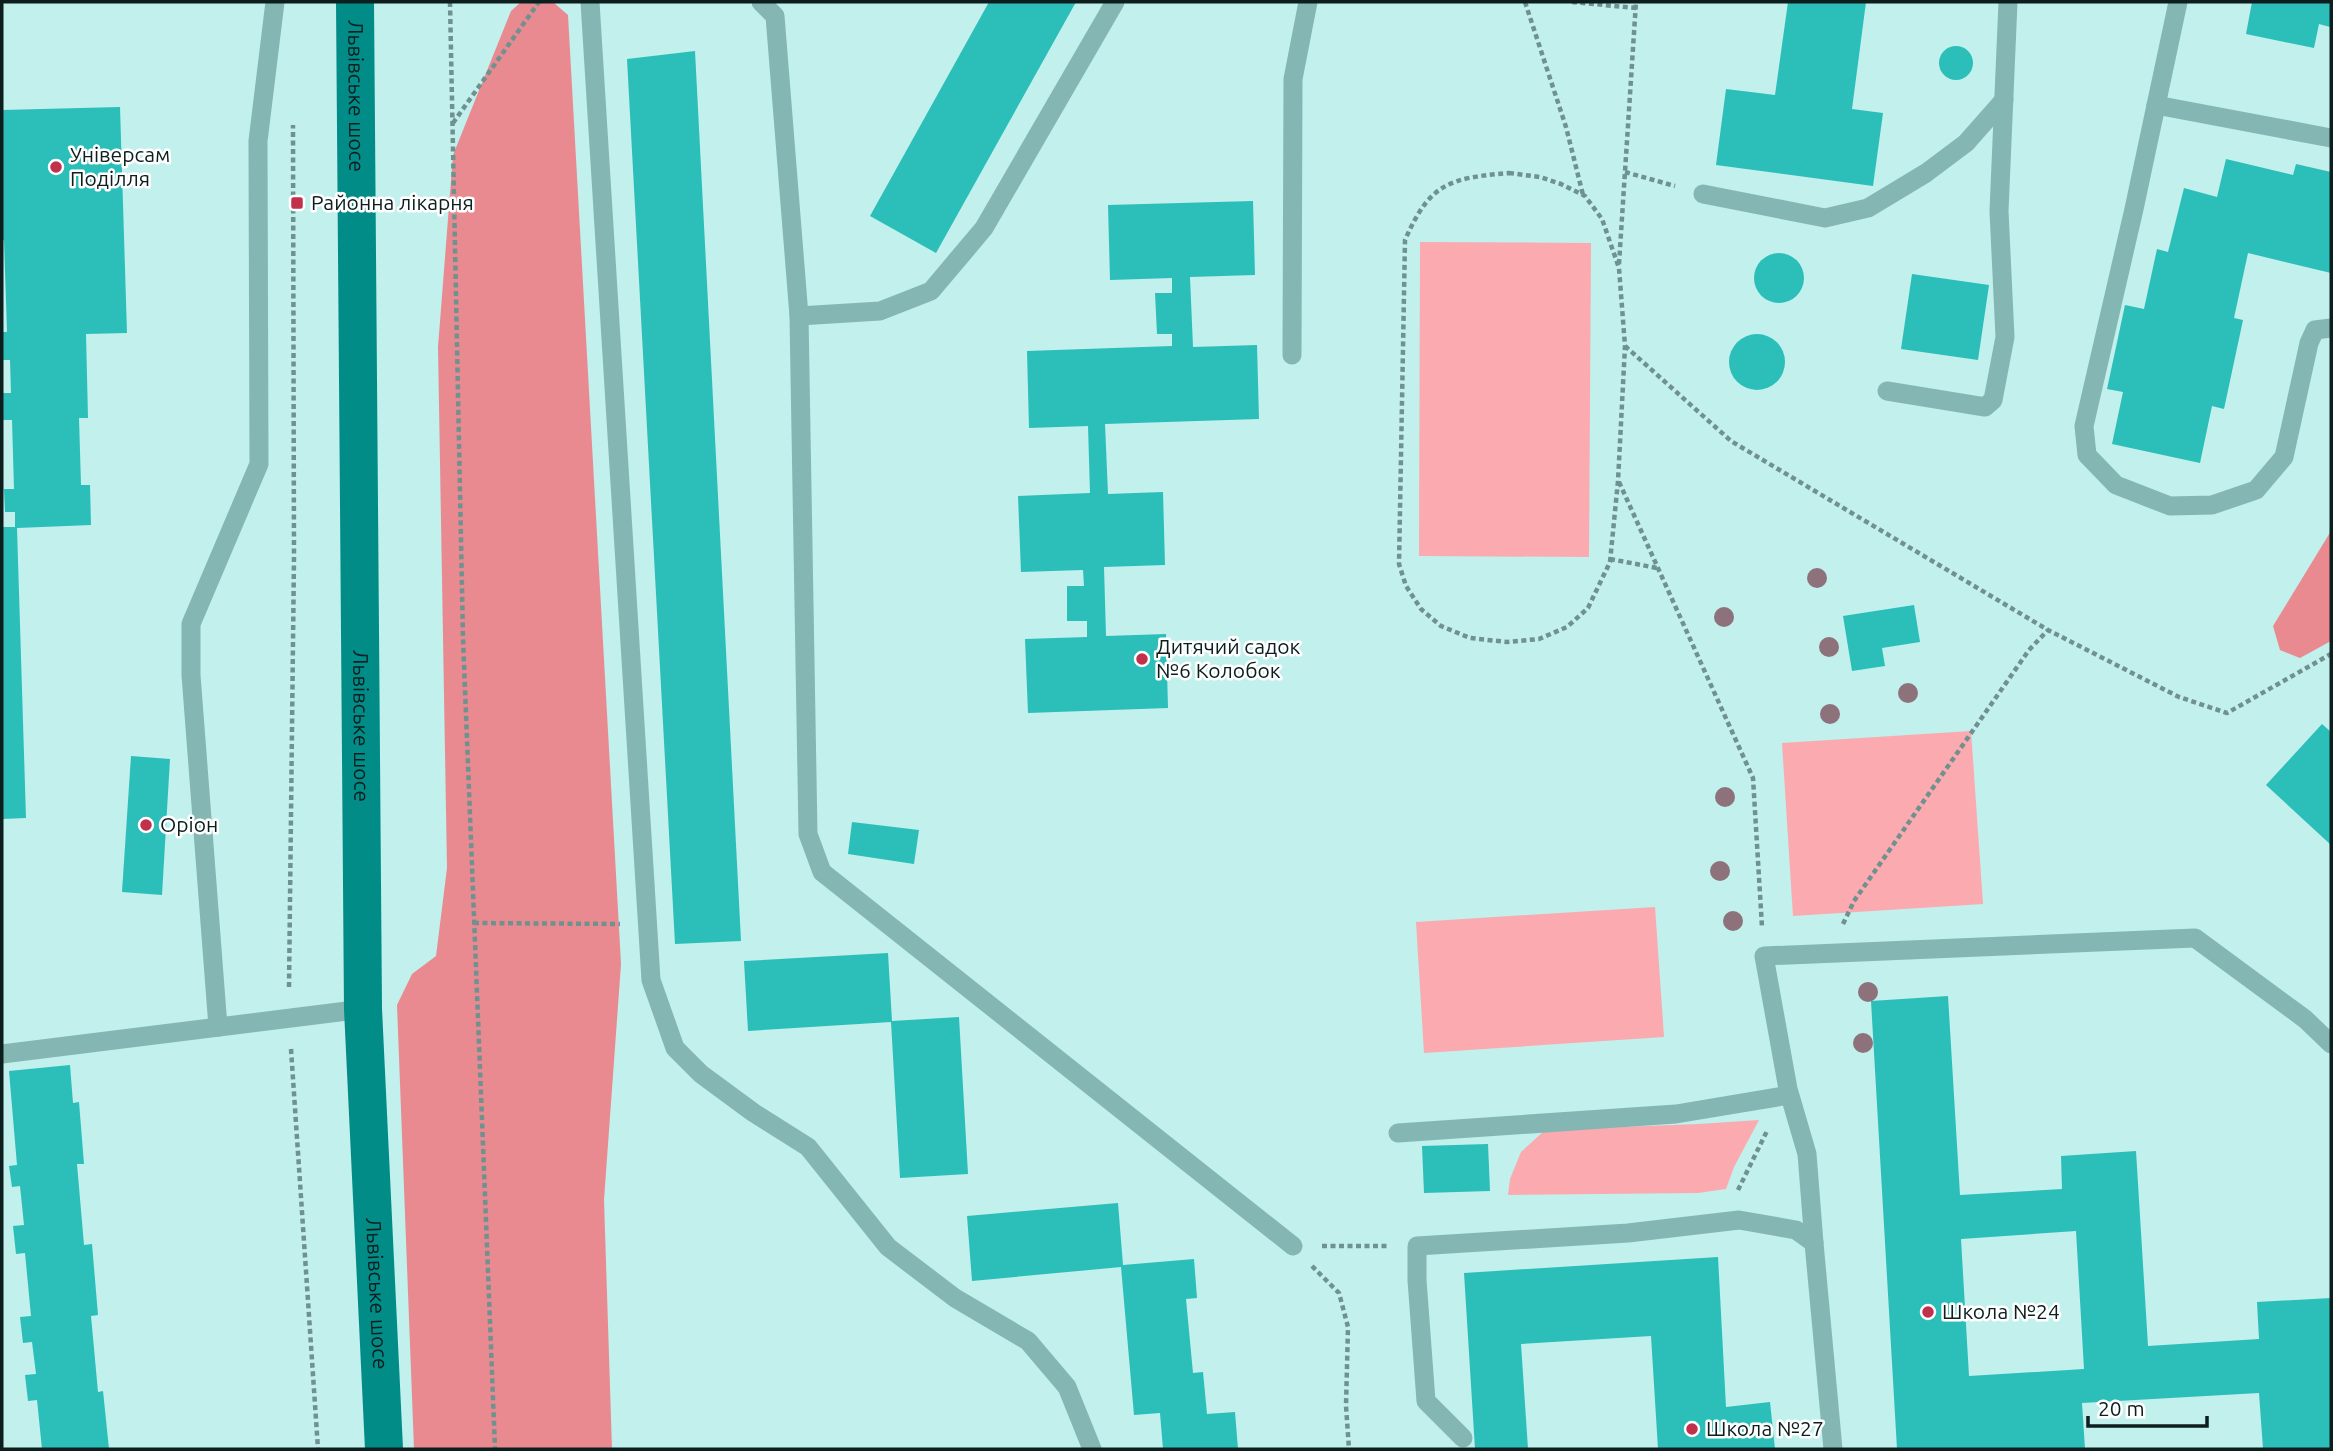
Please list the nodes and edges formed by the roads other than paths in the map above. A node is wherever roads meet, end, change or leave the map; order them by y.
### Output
1 (275, 2) edge
2 (355, 2) edge
3 (590, 2) edge
4 (761, 2) edge
5 (1115, 2) edge
6 (1308, 2) edge
7 (2008, 2) edge
8 (2178, 2) edge
9 (2004, 100) junction
10 (2156, 105) junction
11 (2331, 138) edge
12 (1703, 194) road end
13 (799, 316) junction
14 (2331, 328) edge
15 (1292, 355) dead end
16 (1887, 391) dead end
17 (363, 1009) junction
18 (218, 1027) junction
19 (2331, 1044) edge
20 (2, 1054) edge
21 (1789, 1095) junction
22 (1398, 1133) dead end
23 (1814, 1243) junction
24 (1293, 1246) road end
25 (1463, 1438) dead end
26 (384, 1449) edge
27 (1091, 1449) edge
28 (1833, 1449) edge

1 - 18 lane
2 - 17 main road, Львівське шосе
3 - 27 lane
4 - 13 lane
5 - 13 lane
6 - 15 lane
7 - 9 lane
8 - 10 lane
9 - 12 lane
9 - 16 lane
10 - 11 lane
10 - 14 lane
13 - 24 lane
17 - 18 lane
17 - 26 main road, Львівське шосе
18 - 20 lane
19 - 21 lane
21 - 22 lane
21 - 23 lane
23 - 25 lane
23 - 28 lane

